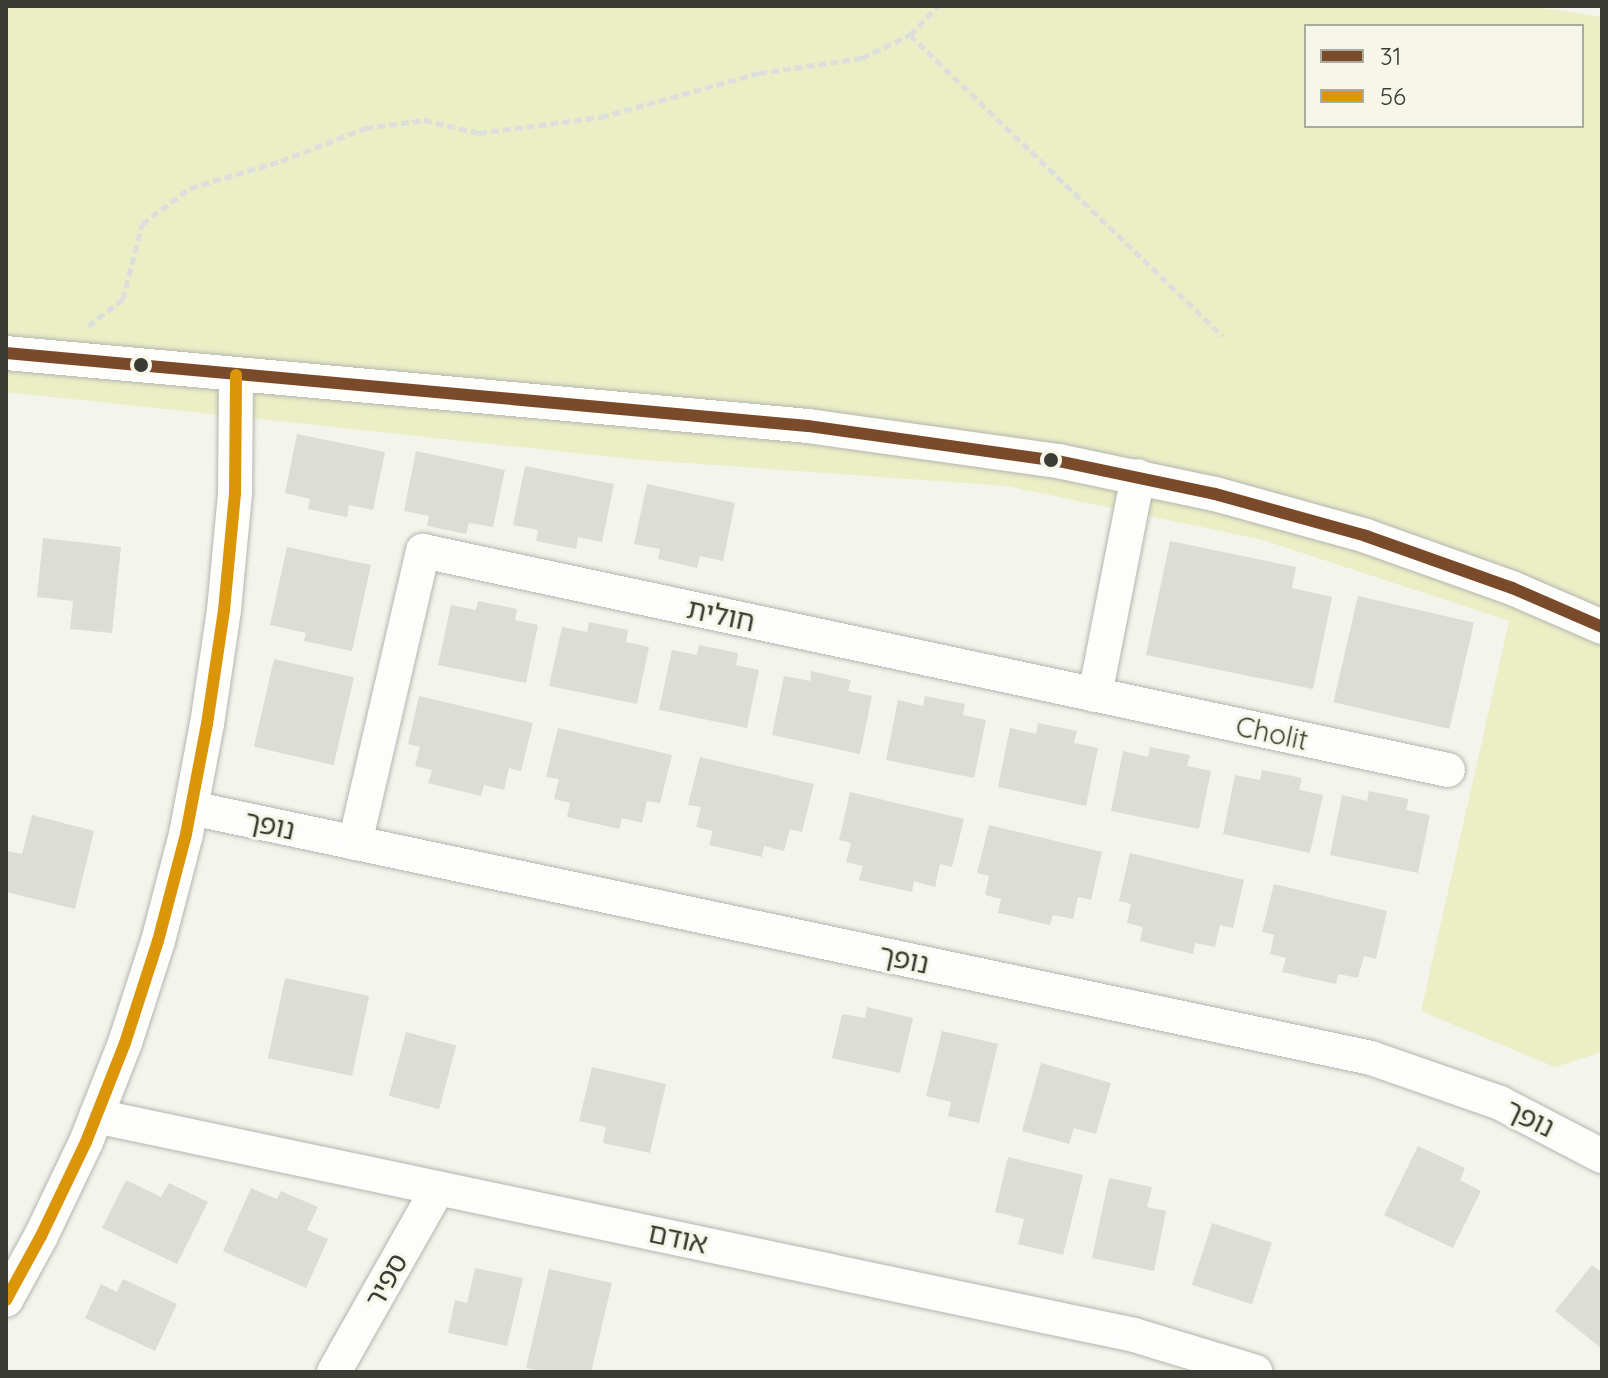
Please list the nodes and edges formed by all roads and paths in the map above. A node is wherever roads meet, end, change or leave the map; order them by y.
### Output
1 (938, 6) edge
2 (910, 35) junction
3 (85, 328) dead end
4 (1223, 336) dead end
5 (8, 354) edge
6 (236, 375) junction
7 (1138, 476) junction
8 (1602, 627) edge
9 (1095, 695) junction
10 (1448, 770) dead end
11 (191, 808) junction
12 (355, 843) junction
13 (96, 1116) junction
14 (1602, 1156) edge
15 (438, 1188) junction
16 (6, 1300) edge
17 (334, 1372) edge
18 (1256, 1372) edge

1 - 2 path
2 - 3 path
2 - 4 path
5 - 6 street
6 - 7 street
6 - 11 street
7 - 8 street
7 - 9 street
9 - 10 street, Cholit
9 - 12 street, חולית
11 - 12 street, נופך
11 - 13 street
12 - 14 street, נופך
13 - 15 street, אודם
13 - 16 street
15 - 17 street, ספיר
15 - 18 street, אודם

